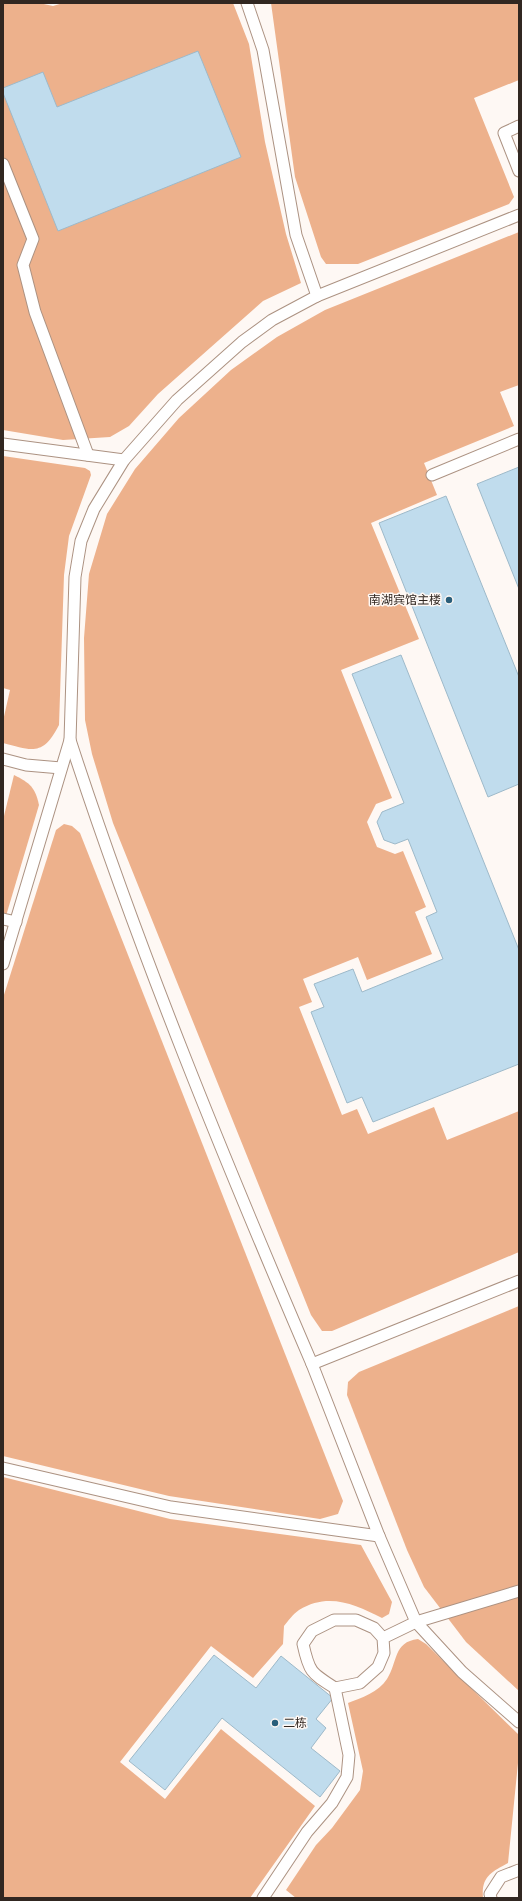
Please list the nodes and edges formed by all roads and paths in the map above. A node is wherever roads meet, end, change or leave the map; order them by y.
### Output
1 (247, 3) edge
2 (519, 126) edge
3 (3, 164) edge
4 (519, 172) edge
5 (519, 215) edge
6 (317, 296) junction
7 (519, 439) edge
8 (3, 444) edge
9 (88, 455) junction
10 (124, 460) junction
11 (432, 475) dead end
12 (70, 740) junction
13 (3, 759) edge
14 (61, 768) junction
15 (3, 919) edge
16 (16, 922) junction
17 (3, 964) edge
18 (519, 1281) edge
19 (312, 1364) junction
20 (3, 1468) edge
21 (379, 1536) junction
22 (519, 1591) edge
23 (416, 1622) junction
24 (383, 1638) junction
25 (335, 1688) junction
26 (519, 1722) edge
27 (519, 1870) edge
28 (263, 1898) edge
29 (490, 1898) edge

1 - 6 lane
2 - 4 lane
3 - 9 lane
5 - 6 lane
6 - 10 lane
7 - 11 lane
8 - 9 lane
9 - 10 lane
10 - 12 lane
12 - 14 lane
12 - 19 lane
13 - 14 lane
14 - 16 lane
15 - 16 lane
16 - 17 lane
18 - 19 lane
19 - 21 lane
20 - 21 lane
21 - 23 lane
22 - 23 lane
23 - 24 lane
23 - 26 lane
24 - 25 lane
24 - 25 lane
25 - 28 lane
27 - 29 lane

